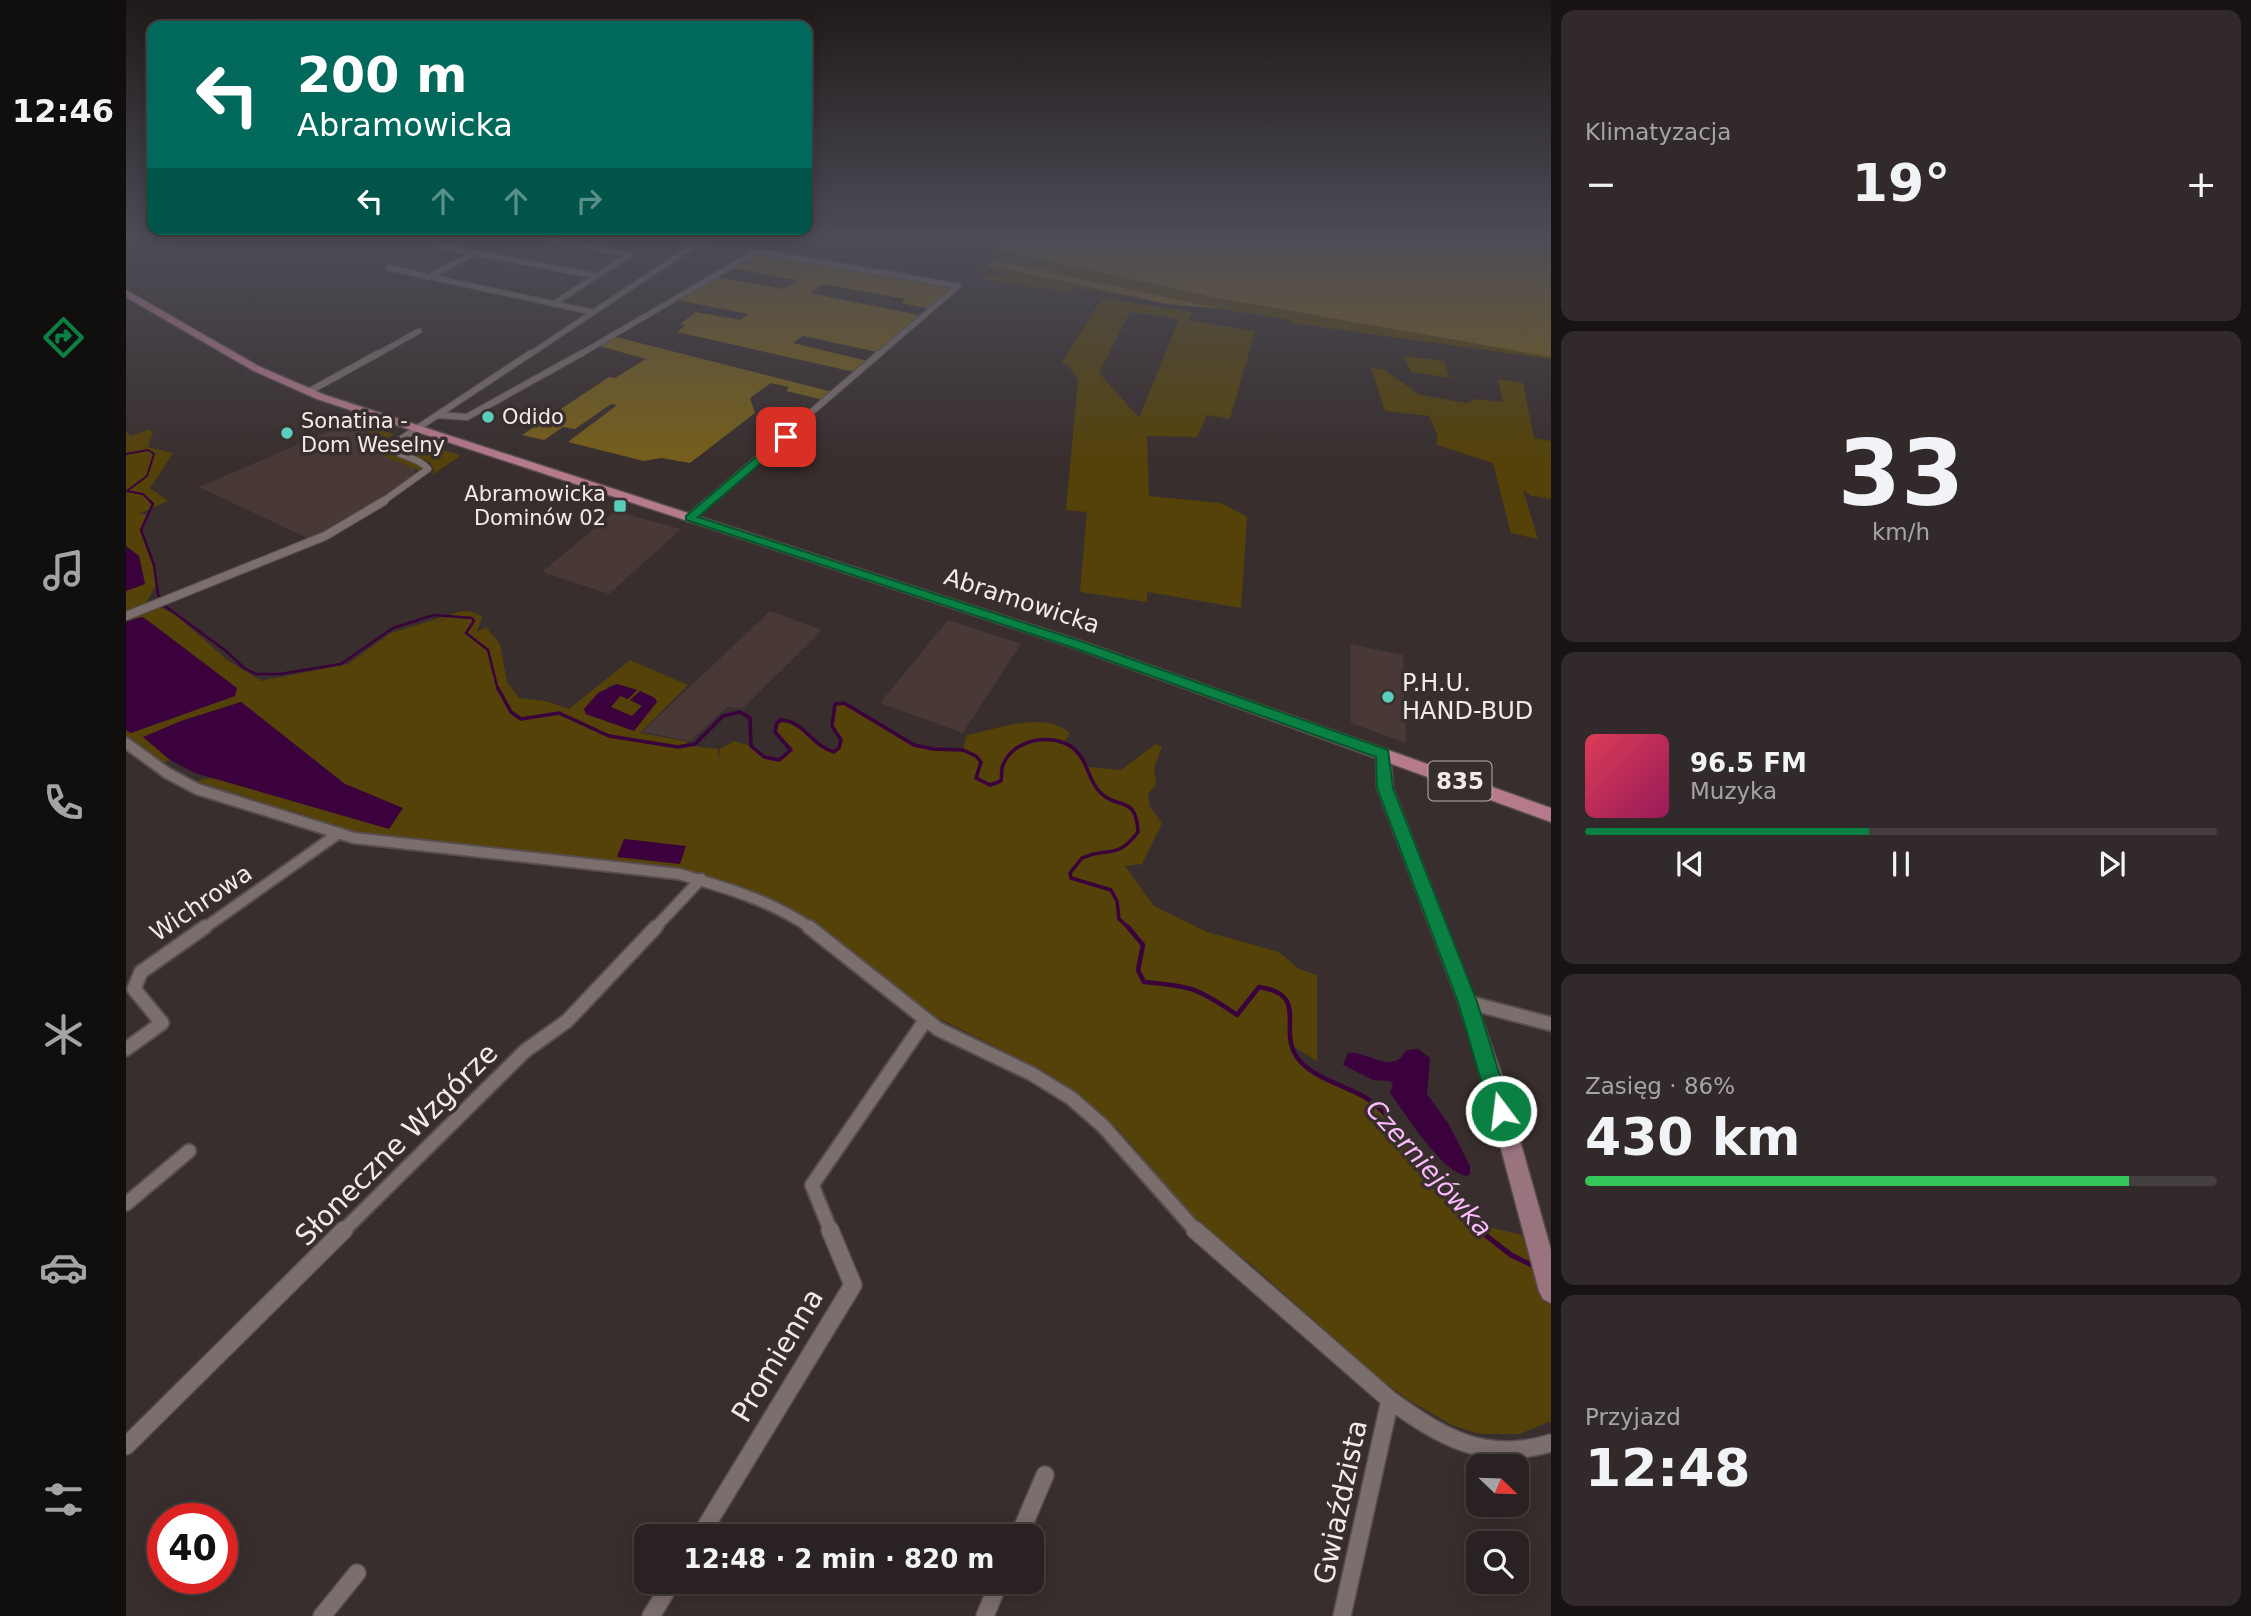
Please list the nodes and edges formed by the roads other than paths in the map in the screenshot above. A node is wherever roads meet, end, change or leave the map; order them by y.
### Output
1 (161, 313) edge
2 (590, 313) edge
3 (651, 313) edge
4 (926, 313) edge
5 (419, 331) dead end
6 (308, 392) junction
7 (438, 415) junction
8 (414, 428) junction
9 (690, 518) junction
10 (126, 615) edge
11 (126, 743) edge
12 (1383, 754) junction
13 (1551, 815) edge
14 (339, 833) junction
15 (701, 879) junction
16 (1467, 1002) junction
17 (925, 1021) junction
18 (1551, 1024) edge
19 (126, 1049) edge
20 (189, 1151) dead end
21 (126, 1204) edge
22 (1551, 1292) edge
23 (1390, 1400) junction
24 (1551, 1443) edge
25 (126, 1446) edge
26 (1045, 1475) dead end
27 (707, 1524) edge
28 (1024, 1524) edge
29 (357, 1573) dead end
30 (665, 1594) edge
31 (994, 1594) edge
32 (322, 1616) edge
33 (651, 1616) edge
34 (985, 1616) edge
35 (1342, 1616) edge

1 - 6 main road, 835
2 - 7 street
3 - 7 street
4 - 9 street
5 - 6 street
6 - 8 main road, 835
7 - 8 street
8 - 9 main road, Abramowicka / 835
8 - 10 street
9 - 12 main road, Abramowicka / 835
11 - 14 street
12 - 13 main road, Abramowicka / 835
12 - 16 street
14 - 15 street
14 - 19 street, Wichrowa
15 - 17 street
15 - 25 street, Słoneczne Wzgórze
16 - 18 street
16 - 22 street
17 - 23 street
17 - 27 street, Promienna
20 - 21 street
23 - 24 street
23 - 35 street, Gwiaździsta
26 - 28 street
29 - 32 street
30 - 33 street
31 - 34 street

